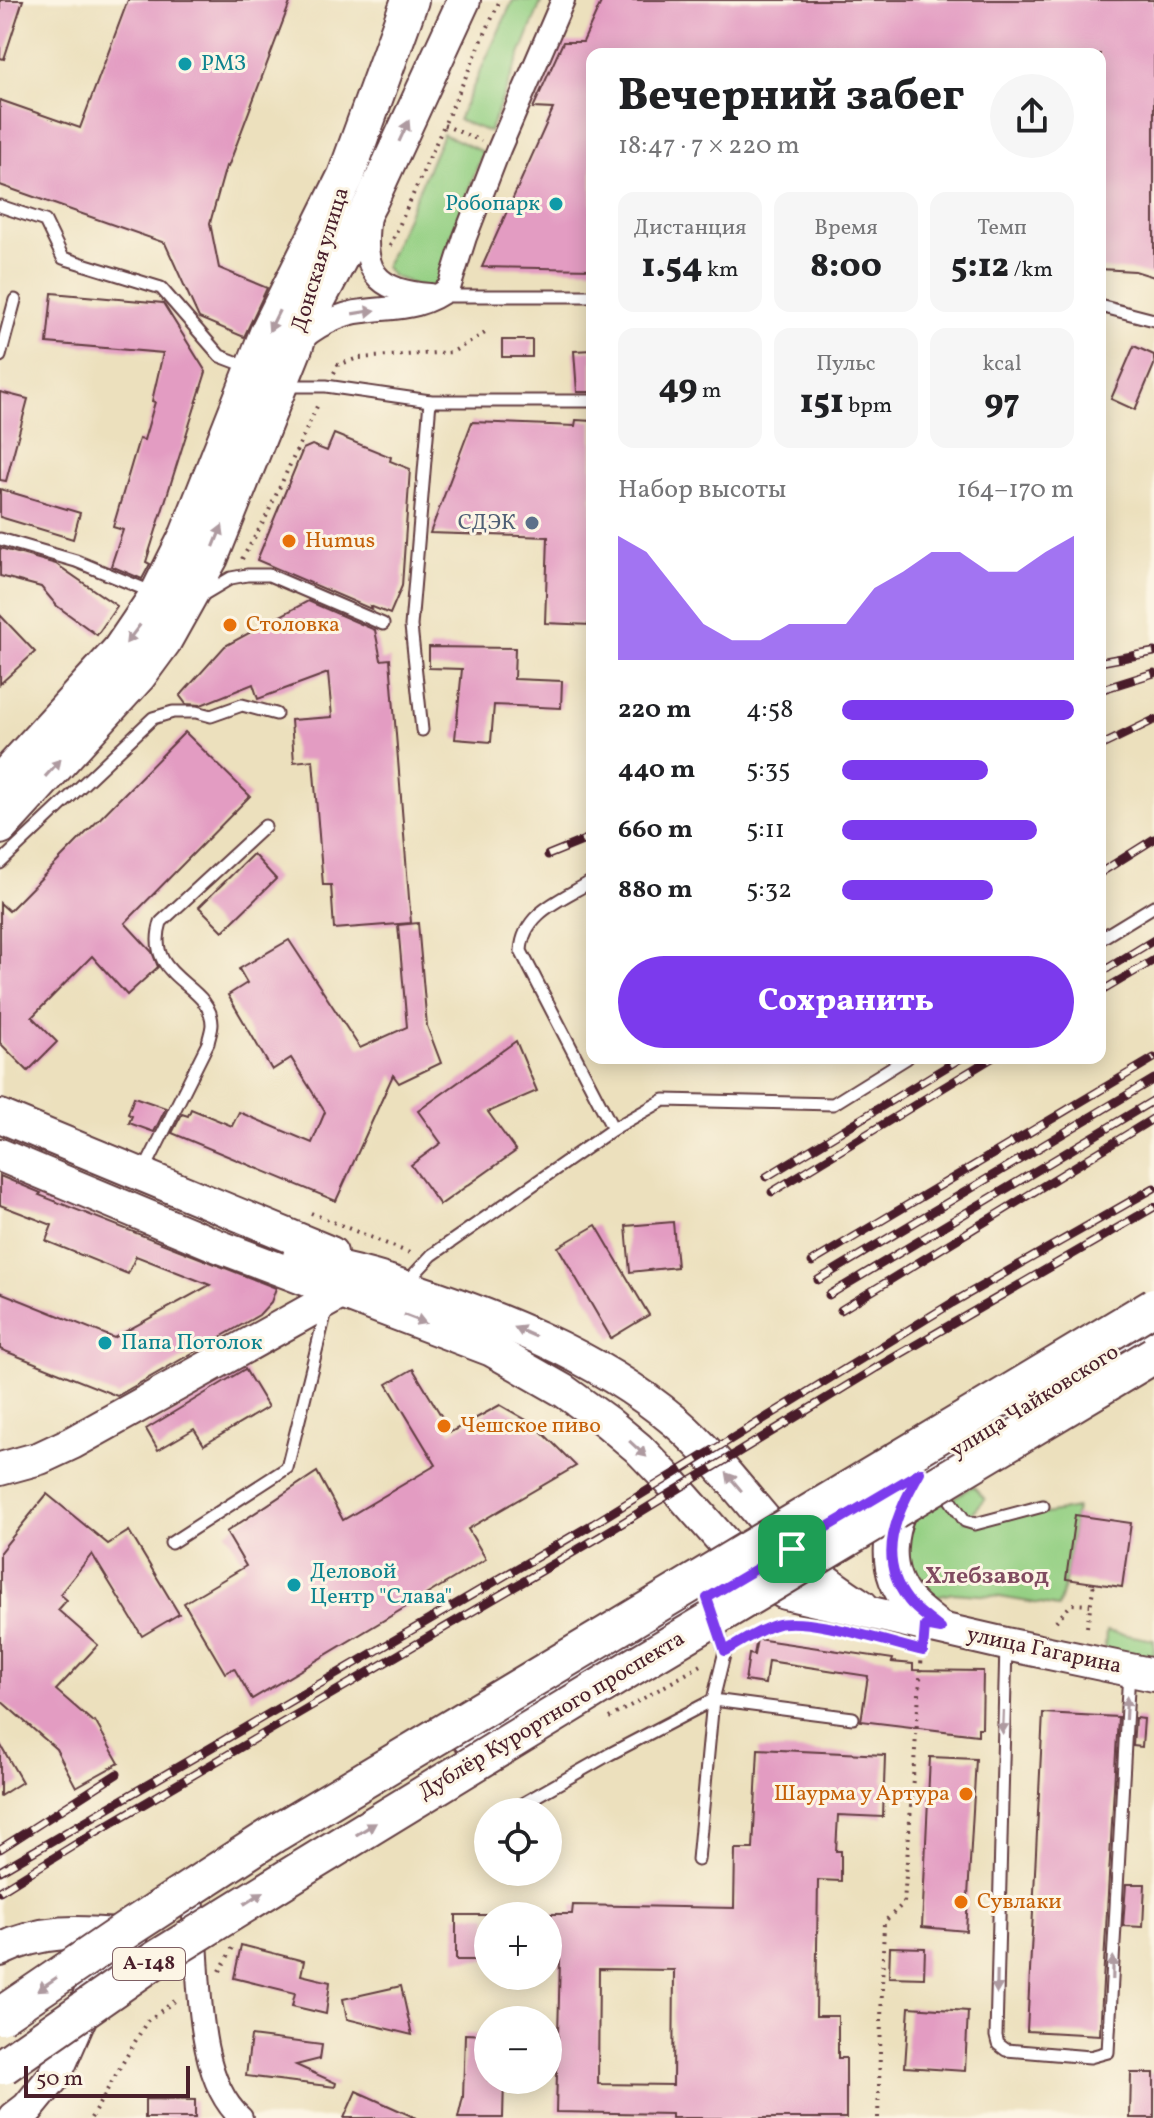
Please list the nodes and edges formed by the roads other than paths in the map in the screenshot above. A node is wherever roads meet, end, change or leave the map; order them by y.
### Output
1 (410, 0) edge
2 (464, 0) edge
3 (563, 0) edge
4 (346, 176) junction
5 (371, 204) junction
6 (0, 206) edge
7 (439, 296) junction
8 (586, 296) edge
9 (15, 300) dead end
10 (1106, 308) edge
11 (1154, 320) edge
12 (295, 345) junction
13 (0, 356) edge
14 (266, 379) junction
15 (430, 401) junction
16 (586, 401) edge
17 (0, 539) edge
18 (169, 603) junction
19 (383, 624) dead end
20 (276, 714) dead end
21 (422, 730) dead end
22 (0, 783) edge
23 (0, 826) edge
24 (265, 826) dead end
25 (0, 863) edge
26 (586, 885) edge
27 (1154, 906) edge
28 (1106, 935) edge
29 (897, 1064) edge
30 (0, 1116) edge
31 (613, 1129) junction
32 (0, 1133) edge
33 (0, 1155) edge
34 (142, 1175) junction
35 (394, 1283) junction
36 (331, 1298) junction
37 (1154, 1306) edge
38 (1154, 1329) edge
39 (1154, 1355) edge
40 (0, 1469) edge
41 (924, 1469) junction
42 (1043, 1506) dead end
43 (171, 1543) dead end
44 (792, 1549) junction
45 (751, 1573) junction
46 (707, 1598) junction
47 (871, 1612) junction
48 (941, 1629) junction
49 (1006, 1644) junction
50 (1142, 1673) edge
51 (713, 1700) junction
52 (853, 1718) dead end
53 (533, 1798) edge
54 (698, 1860) dead end
55 (192, 1900) junction
56 (134, 1936) junction
57 (0, 1950) edge
58 (0, 2016) edge
59 (2, 2067) edge
60 (15, 2118) edge
61 (241, 2118) edge

1 - 4 main road
5 -> 2 main road, Донская улица
3 - 7 street
4 - 12 main road, Донская улица
4 -> 14 main road
5 - 7 street
5 - 12 main road, Донская улица
6 - 14 lane
7 - 8 lane
12 -> 7 street
9 - 13 lane
10 - 11 lane
12 - 14 main road, Донская улица
14 - 15 lane
14 - 18 main road
15 - 16 lane
15 - 21 lane
17 - 18 lane
18 - 19 lane
18 -> 22 main road
23 -> 18 main road
20 - 25 lane
24 - 34 lane
26 - 31 lane
27 - 28 lane
29 - 31 lane
30 - 34 main road
31 - 35 lane
32 - 35 main road
33 - 36 main road, улица Гагарина
34 - 35 main road
44 -> 35 main road
36 - 40 main road
36 - 43 lane
36 -> 45 main road, улица Гагарина
37 -> 58 main road, Дублёр Курортного проспекта / А-148, bridge
38 - 41 main road, улица Чайковского
59 -> 39 main road, Дублёр Курортного проспекта / А-148, bridge
41 - 42 lane
41 - 44 main road, улица Чайковского
41 - 48 main road
44 - 45 main road, улица Чайковского
44 - 47 main road
45 - 46 main road, улица Чайковского
45 - 47 main road, улица Гагарина
46 - 51 lane
46 - 55 main road, улица Чайковского
47 - 48 main road, улица Гагарина
48 - 49 main road, улица Гагарина
49 - 50 main road, улица Гагарина
49 -> 50 lane
51 - 52 lane
51 - 53 lane
51 - 54 lane
55 - 56 main road, улица Чайковского
55 - 61 street
56 - 57 main road, А-148
56 - 60 main road, улица Чайковского / А-148

